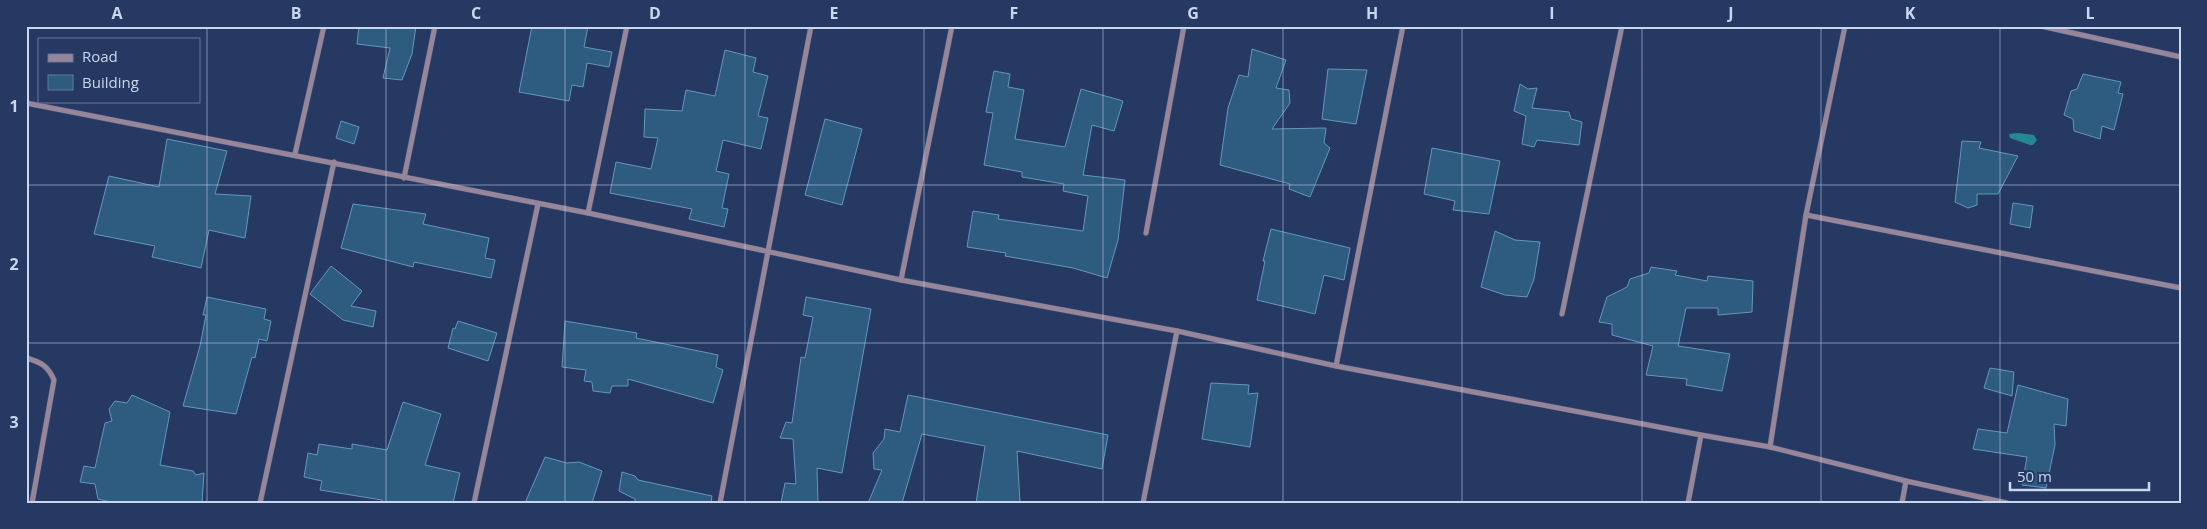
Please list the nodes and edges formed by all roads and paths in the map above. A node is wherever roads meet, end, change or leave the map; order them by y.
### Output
1 (324, 26) edge
2 (435, 26) edge
3 (627, 26) edge
4 (810, 26) edge
5 (952, 26) edge
6 (1184, 26) edge
7 (1403, 26) edge
8 (1622, 26) edge
9 (1845, 26) edge
10 (2042, 26) edge
11 (2181, 57) edge
12 (26, 103) edge
13 (296, 154) junction
14 (334, 162) junction
15 (404, 178) junction
16 (538, 204) junction
17 (588, 213) junction
18 (1806, 215) junction
19 (1146, 233) dead end
20 (766, 252) junction
21 (901, 280) junction
22 (2181, 288) edge
23 (1562, 314) dead end
24 (1177, 331) junction
25 (26, 358) edge
26 (1336, 366) junction
27 (1701, 435) junction
28 (1770, 447) junction
29 (1906, 481) junction
30 (32, 503) edge
31 (260, 503) edge
32 (474, 503) edge
33 (720, 503) edge
34 (1143, 503) edge
35 (1688, 503) edge
36 (1902, 503) edge
37 (2007, 503) edge

1 - 13 street
2 - 15 street
3 - 17 street
4 - 20 street
5 - 21 street
6 - 19 street
7 - 26 street
8 - 23 street
9 - 18 street
10 - 11 street
12 - 13 street
13 - 14 street
14 - 15 street
14 - 31 street
15 - 16 street
16 - 17 street
16 - 32 street
17 - 20 street
18 - 22 street
18 - 28 street
20 - 21 street
20 - 33 street
21 - 24 street
24 - 26 street
24 - 34 street
25 - 30 street
26 - 27 street
27 - 28 street
27 - 35 street
28 - 29 street
29 - 36 street
29 - 37 street

